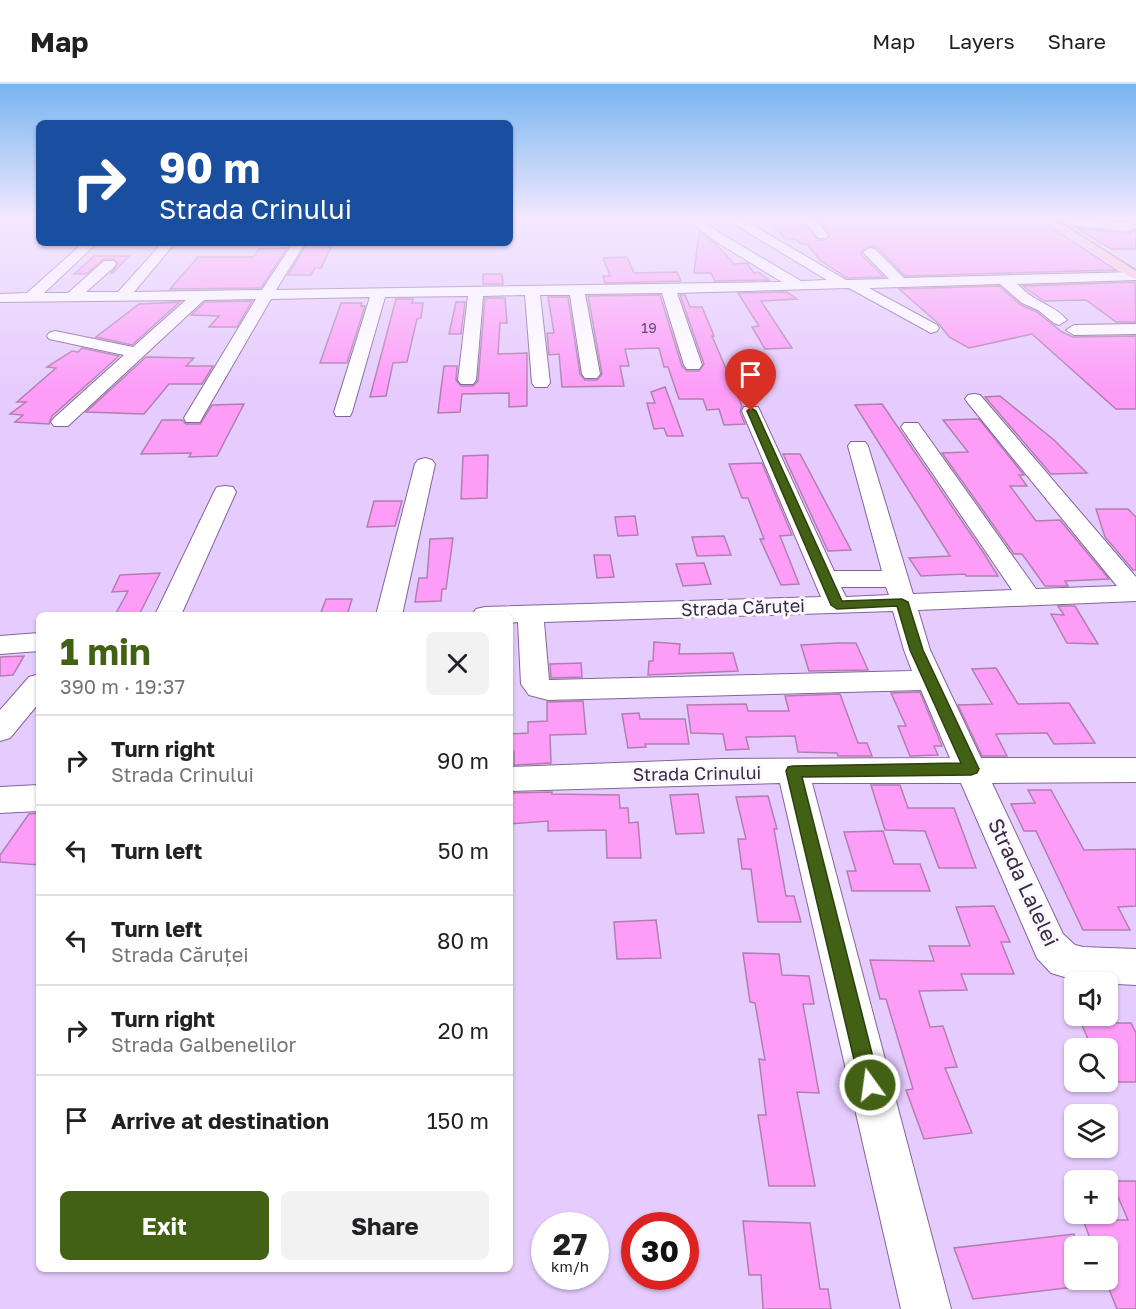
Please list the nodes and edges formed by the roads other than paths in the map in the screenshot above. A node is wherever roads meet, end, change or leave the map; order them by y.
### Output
1 (54, 275) edge
2 (96, 275) edge
3 (141, 275) edge
4 (279, 275) edge
5 (781, 275) edge
6 (832, 275) edge
7 (893, 275) edge
8 (1130, 275) edge
9 (1003, 279) junction
10 (899, 281) junction
11 (845, 283) junction
12 (798, 285) junction
13 (668, 289) junction
14 (577, 290) junction
15 (532, 291) junction
16 (476, 292) junction
17 (380, 293) junction
18 (266, 295) junction
19 (199, 296) junction
20 (72, 297) junction
21 (122, 297) junction
22 (27, 298) junction
23 (4, 305) edge
24 (1059, 320) dead end
25 (931, 328) dead end
26 (1136, 329) edge
27 (1074, 330) dead end
28 (55, 336) dead end
29 (136, 353) junction
30 (693, 365) dead end
31 (591, 374) dead end
32 (467, 380) dead end
33 (541, 383) dead end
34 (975, 399) dead end
35 (751, 411) dead end
36 (343, 412) dead end
37 (193, 418) dead end
38 (61, 423) dead end
39 (911, 427) dead end
40 (858, 446) dead end
41 (425, 464) dead end
42 (225, 492) dead end
43 (826, 579) junction
44 (898, 591) junction
45 (1136, 593) edge
46 (1029, 597) junction
47 (837, 605) junction
48 (169, 612) edge
49 (390, 612) edge
50 (530, 613) junction
51 (513, 614) edge
52 (36, 642) edge
53 (0, 645) edge
54 (930, 680) junction
55 (36, 688) edge
56 (0, 730) edge
57 (971, 769) junction
58 (1136, 770) edge
59 (793, 771) junction
60 (513, 779) edge
61 (36, 798) edge
62 (0, 800) edge
63 (1136, 967) edge
64 (926, 1309) edge

1 - 22 street
2 - 20 street
3 - 21 street
4 - 18 street
5 - 12 street
6 - 11 street
7 - 10 street
8 - 9 street
9 - 10 street
9 - 24 street
10 - 11 street
11 - 12 street
11 - 25 street
12 - 13 street
13 - 14 street
13 - 30 street
14 - 15 street
14 - 31 street
15 - 16 street
15 - 33 street
16 - 17 street
16 - 32 street
17 - 18 street
17 - 36 street
18 - 19 street
18 - 37 street
19 - 21 street
19 - 29 street
20 - 21 street
20 - 22 street
22 - 23 street
26 - 27 street
28 - 29 street
29 - 38 street
34 - 45 street
35 - 43 street
39 - 46 street
40 - 44 street, Strada Lalelei
41 - 49 street
42 - 48 street
43 - 44 street, Strada Căruței
43 - 47 street
44 - 46 street, Strada Căruței
44 - 47 street, Strada Căruței
44 - 54 street, Strada Lalelei
45 - 46 street, Strada Căruței
47 - 50 street, Strada Căruței
50 - 51 street, Strada Căruței
50 - 54 street
52 - 53 street
54 - 57 street, Strada Lalelei
55 - 56 street
57 - 58 street, Strada Crinului
57 - 59 street, Strada Crinului
57 - 63 street, Strada Lalelei
59 - 60 street, Strada Crinului
59 - 64 street
61 - 62 street

